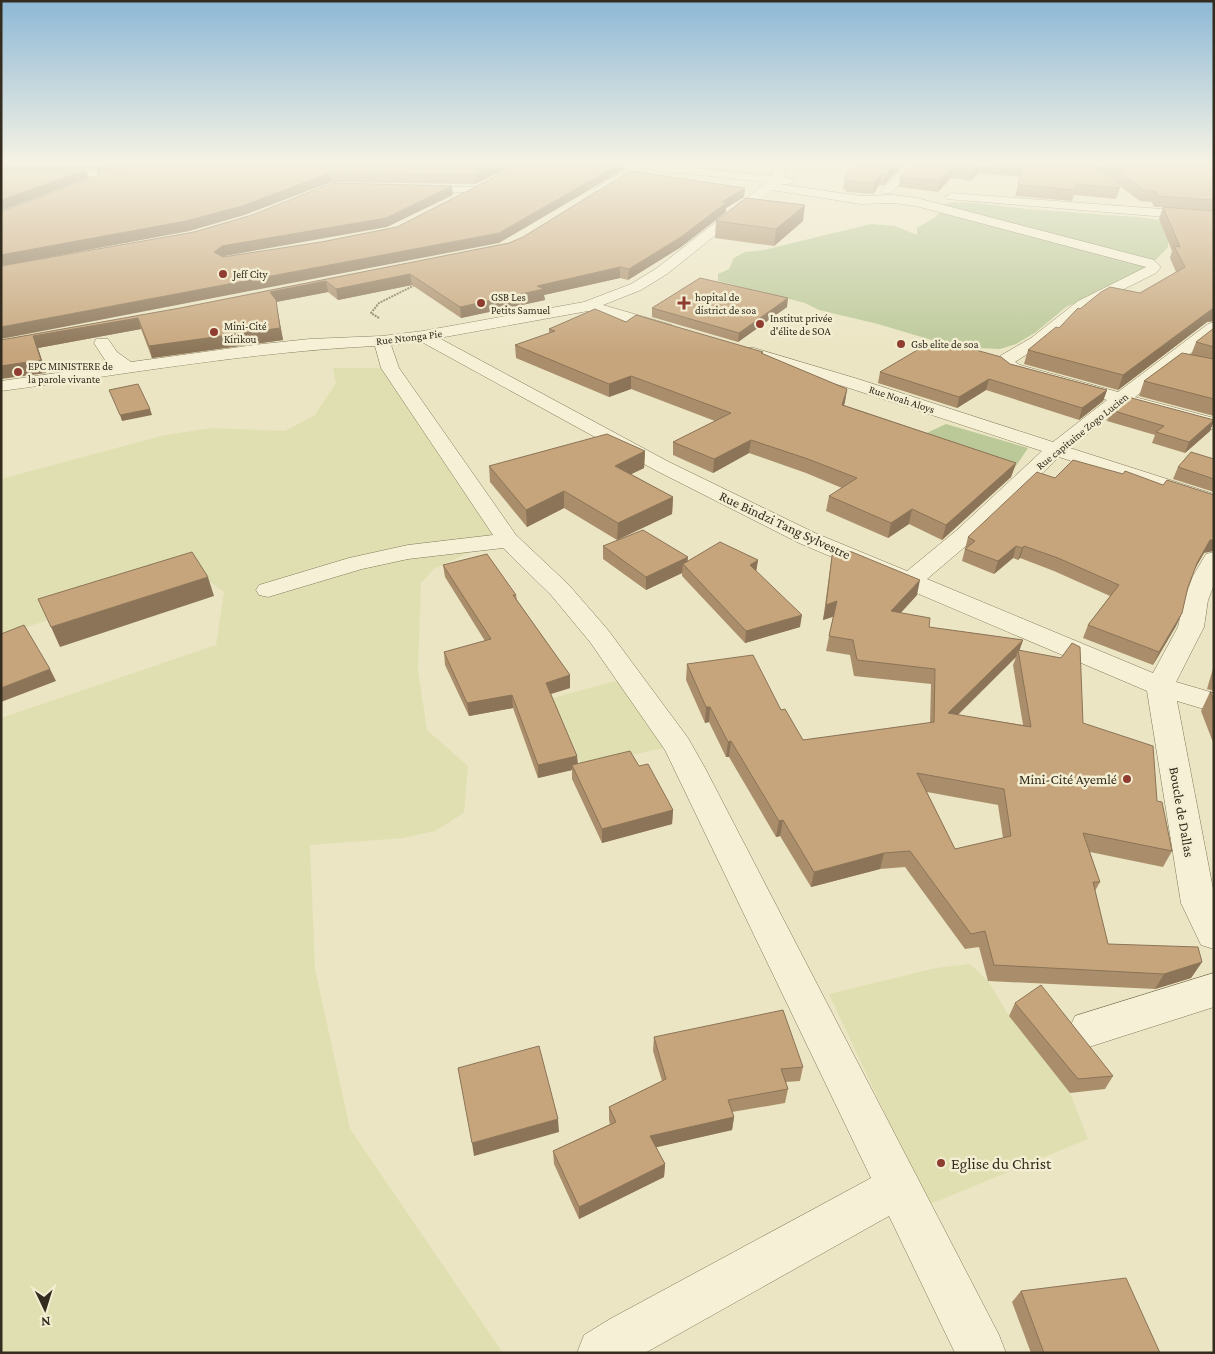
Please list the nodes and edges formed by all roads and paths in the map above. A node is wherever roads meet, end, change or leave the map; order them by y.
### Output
1 (714, 227) edge
2 (1013, 227) edge
3 (416, 284) edge
4 (588, 306) junction
5 (1214, 327) edge
6 (682, 333) edge
7 (423, 336) junction
8 (382, 341) junction
9 (102, 343) edge
10 (729, 346) edge
11 (128, 368) junction
12 (1, 386) edge
13 (1121, 398) junction
14 (1214, 424) edge
15 (1056, 449) junction
16 (1214, 501) edge
17 (508, 540) junction
18 (1214, 559) edge
19 (910, 581) junction
20 (268, 590) dead end
21 (1160, 686) junction
22 (1214, 703) edge
23 (1214, 934) edge
24 (1214, 990) edge
25 (1089, 1029) dead end
26 (898, 1187) junction
27 (602, 1353) edge
28 (981, 1353) edge

1 - 4 street, Rue Ntonga Pie
2 - 13 street
3 - 7 path
4 - 6 street
4 - 7 street, Rue Ntonga Pie
5 - 13 street, Rue capitaine Zogo Lucien
7 - 8 street, Rue Ntonga Pie
7 - 19 street, Rue Bindzi Tang Sylvestre
8 - 11 street, Rue Ntonga Pie
8 - 17 street
9 - 11 street
10 - 15 street, Rue Noah Aloys
11 - 12 street, Rue Ntonga Pie
13 - 14 street
13 - 15 street, Rue capitaine Zogo Lucien
15 - 16 street, Rue Noah Aloys
15 - 19 street, Rue capitaine Zogo Lucien
17 - 20 street
17 - 26 street
18 - 21 street
19 - 21 street, Rue Bindzi Tang Sylvestre
21 - 22 street, Rue Bindzi Tang Sylvestre
21 - 23 street, Boucle de Dallas
24 - 25 street
26 - 27 street
26 - 28 street

